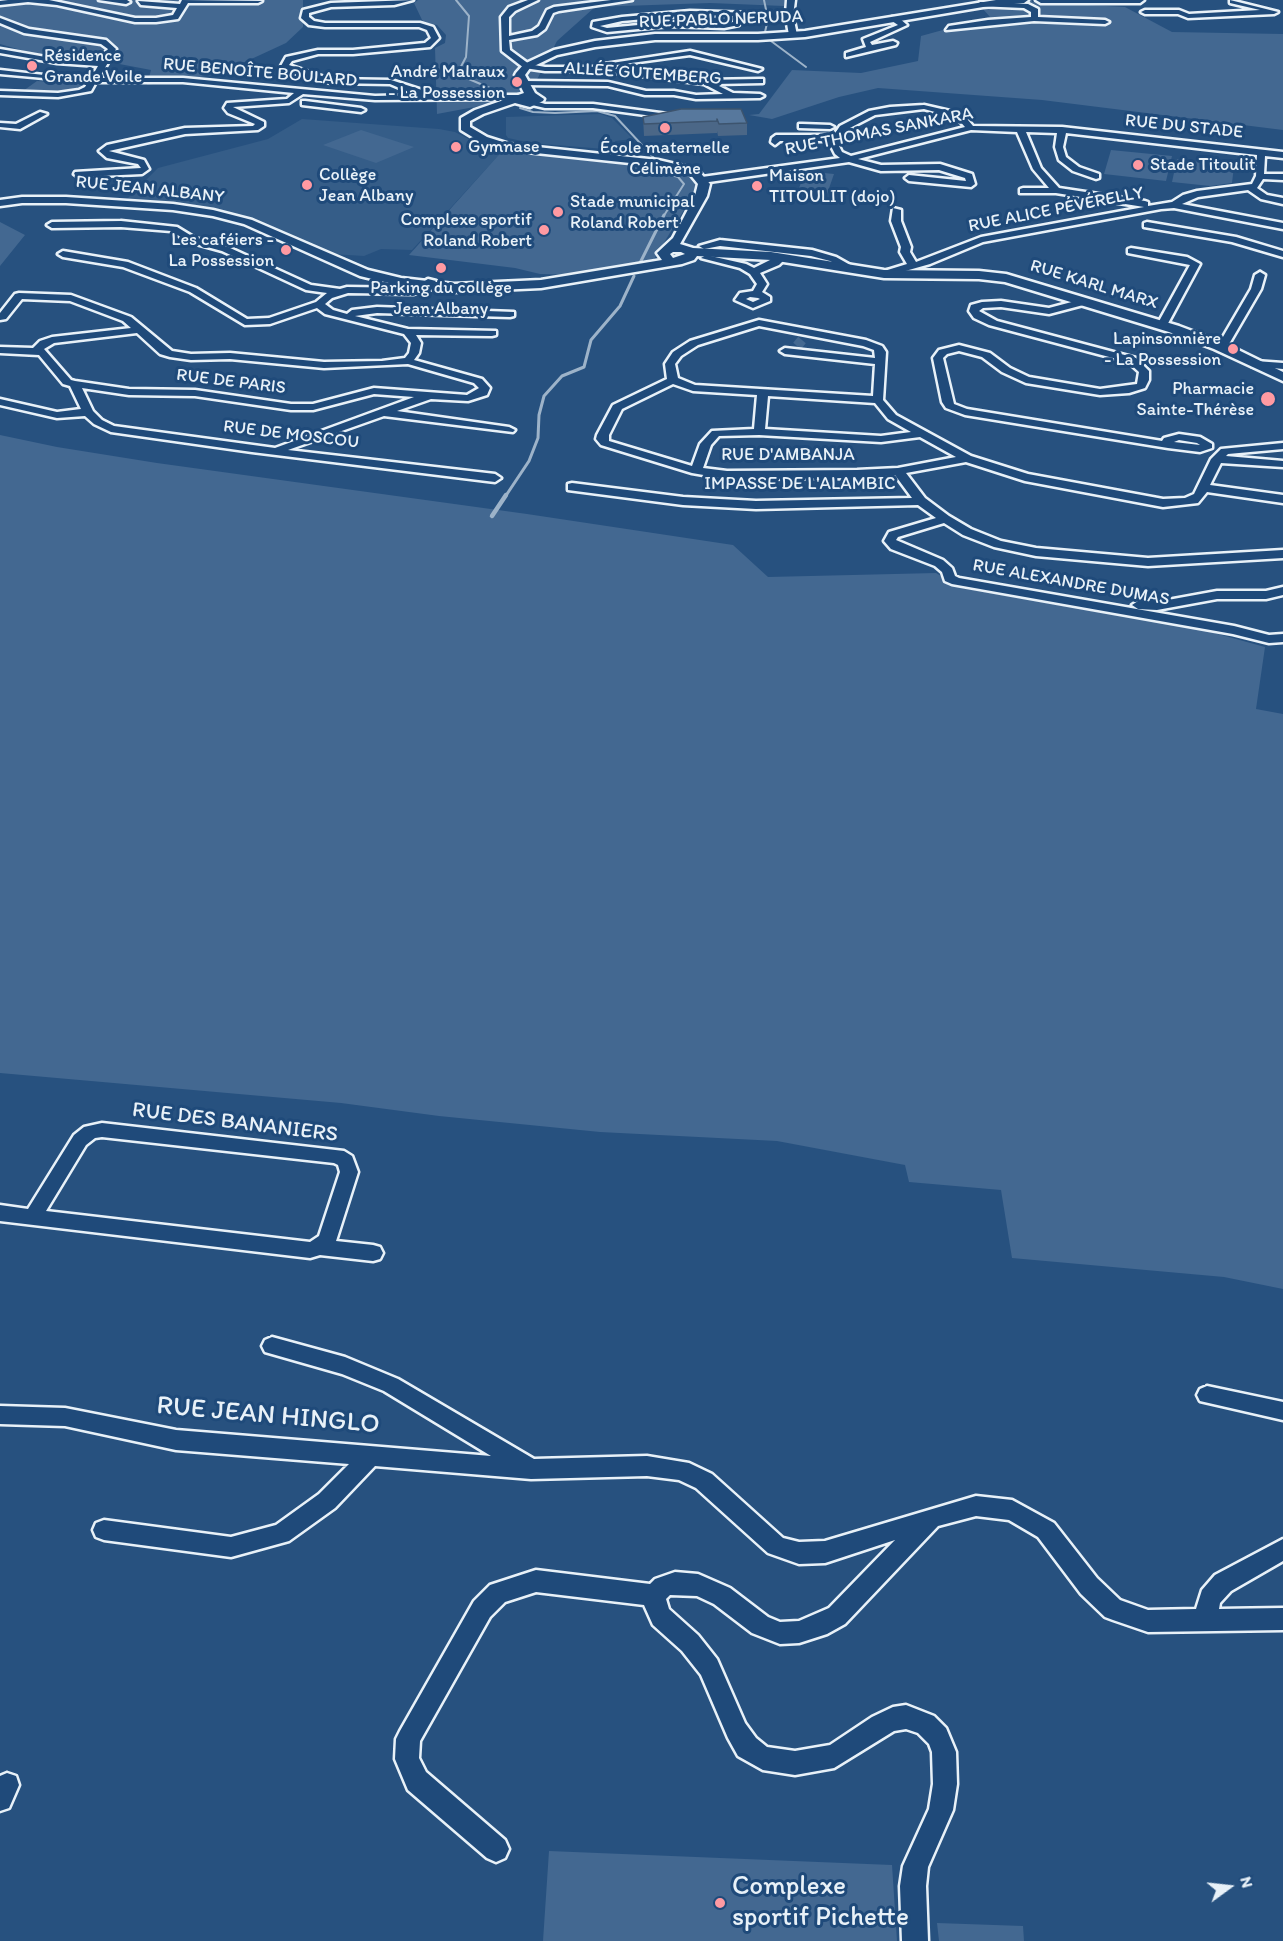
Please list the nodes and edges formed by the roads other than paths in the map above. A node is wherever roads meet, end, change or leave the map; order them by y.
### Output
1 (27, 0) edge
2 (91, 0) edge
3 (103, 0) edge
4 (409, 0) edge
5 (534, 0) edge
6 (628, 0) edge
7 (791, 0) edge
8 (1024, 0) edge
9 (1041, 0) edge
10 (1140, 0) edge
11 (1267, 0) edge
12 (258, 1) edge
13 (1233, 1) edge
14 (126, 2) dead end
15 (184, 2) edge
16 (0, 3) edge
17 (141, 3) dead end
18 (980, 4) junction
19 (1255, 6) junction
20 (78, 7) junction
21 (1081, 12) dead end
22 (1145, 12) dead end
23 (739, 14) junction
24 (1034, 15) junction
25 (1283, 15) edge
26 (789, 16) junction
27 (0, 20) edge
28 (895, 20) junction
29 (1199, 21) dead end
30 (988, 22) junction
31 (1105, 22) dead end
32 (1024, 25) dead end
33 (950, 28) dead end
34 (793, 35) junction
35 (506, 39) junction
36 (893, 43) dead end
37 (870, 48) junction
38 (0, 51) edge
39 (506, 51) junction
40 (849, 55) dead end
41 (543, 57) junction
42 (100, 64) junction
43 (527, 66) junction
44 (585, 69) junction
45 (758, 69) dead end
46 (0, 72) edge
47 (91, 81) junction
48 (760, 81) dead end
49 (705, 82) junction
50 (524, 83) junction
51 (299, 92) junction
52 (0, 93) edge
53 (730, 95) junction
54 (760, 96) dead end
55 (420, 98) junction
56 (533, 99) junction
57 (881, 99) dead end
58 (518, 100) junction
59 (289, 101) junction
60 (890, 109) junction
61 (361, 110) dead end
62 (43, 114) dead end
63 (681, 117) edge
64 (0, 125) edge
65 (802, 126) dead end
66 (843, 128) junction
67 (1020, 128) junction
68 (971, 129) junction
69 (1062, 130) junction
70 (836, 138) junction
71 (775, 142) dead end
72 (1261, 153) junction
73 (1283, 155) edge
74 (850, 159) junction
75 (78, 174) dead end
76 (1096, 176) dead end
77 (1260, 176) junction
78 (1283, 177) edge
79 (909, 178) dead end
80 (705, 179) junction
81 (1251, 188) junction
82 (1056, 190) junction
83 (1023, 191) dead end
84 (1283, 201) edge
85 (0, 203) edge
86 (1161, 206) junction
87 (1174, 206) junction
88 (896, 210) dead end
89 (52, 225) dead end
90 (1283, 226) edge
91 (1139, 238) junction
92 (679, 252) junction
93 (705, 252) junction
94 (63, 254) dead end
95 (736, 254) junction
96 (1283, 254) edge
97 (782, 257) junction
98 (913, 266) junction
99 (854, 270) junction
100 (754, 272) junction
101 (884, 274) junction
102 (1260, 275) dead end
103 (430, 283) junction
104 (309, 288) junction
105 (340, 292) junction
106 (324, 300) junction
107 (1083, 302) junction
108 (510, 314) dead end
109 (342, 316) junction
110 (2, 317) dead end
111 (759, 323) junction
112 (1162, 325) junction
113 (138, 330) junction
114 (408, 332) junction
115 (492, 333) dead end
116 (797, 344) junction
117 (1219, 346) junction
118 (0, 350) edge
119 (36, 351) junction
120 (408, 361) junction
121 (881, 362) junction
122 (1255, 364) junction
123 (1283, 366) edge
124 (1283, 377) edge
125 (673, 380) junction
126 (74, 384) junction
127 (435, 394) junction
128 (763, 394) junction
129 (878, 400) junction
130 (0, 402) edge
131 (88, 412) junction
132 (384, 413) junction
133 (509, 430) dead end
134 (759, 432) junction
135 (921, 433) junction
136 (1168, 444) junction
137 (1283, 446) edge
138 (275, 451) junction
139 (967, 458) junction
140 (1217, 459) junction
141 (1283, 464) edge
142 (696, 471) junction
143 (898, 471) junction
144 (495, 478) dead end
145 (572, 487) dead end
146 (1204, 488) junction
147 (1283, 499) edge
148 (921, 501) junction
149 (945, 519) junction
150 (1283, 554) edge
151 (1283, 591) edge
152 (1053, 597) junction
153 (1283, 638) edge
154 (0, 1213) edge
155 (33, 1216) junction
156 (320, 1247) junction
157 (373, 1253) dead end
158 (272, 1346) dead end
159 (1207, 1395) dead end
160 (1283, 1411) edge
161 (0, 1415) edge
162 (372, 1455) junction
163 (531, 1469) junction
164 (931, 1518) junction
165 (104, 1530) dead end
166 (1283, 1549) edge
167 (654, 1595) junction
168 (1206, 1618) junction
169 (1283, 1619) edge
170 (496, 1849) dead end
171 (915, 1941) edge

1 - 16 street
1 - 20 street
2 - 20 street
3 - 14 street
4 - 55 street
5 - 35 street
6 - 35 street
7 - 26 street
8 - 18 main road, RUE PABLO NERUDA
9 - 10 main road
11 - 19 street
12 - 15 street
13 - 19 street
15 - 17 street
15 - 20 street
18 - 24 street
18 - 28 main road, RUE PABLO NERUDA
19 - 22 street
21 - 24 street
23 - 23 street
23 - 26 street
24 - 30 street
24 - 31 street
25 - 29 street
26 - 34 street
27 - 42 street
28 - 34 main road, RUE PABLO NERUDA
28 - 37 street
30 - 32 street
30 - 33 street
34 - 41 main road, RUE PABLO NERUDA
35 - 39 street
36 - 37 street
37 - 40 street
38 - 42 street
39 - 41 street
39 - 43 street
41 - 43 main road, RUE PABLO NERUDA
42 - 47 street
43 - 44 street
43 - 50 main road
44 - 45 street
44 - 49 street
46 - 47 street, RUE BENOÎTE BOULARD
47 - 51 street, RUE BENOÎTE BOULARD
47 - 52 street
48 - 49 street
49 - 53 street, ALLÉE GUTEMBERG
50 - 53 street, ALLÉE GUTEMBERG
50 - 56 main road
51 - 55 street, RUE BENOÎTE BOULARD
51 - 59 street
53 - 54 street
55 - 58 street, RUE BENOÎTE BOULARD
56 - 58 main road
56 - 63 street
57 - 60 street
58 - 80 main road
59 - 61 street
59 - 75 street
60 - 66 street
60 - 68 street
62 - 64 street
65 - 66 street
66 - 70 street
67 - 68 street, RUE THOMAS SANKARA
67 - 69 street, RUE DU STADE
67 - 82 street
68 - 74 street, RUE THOMAS SANKARA
69 - 72 street, RUE DU STADE
69 - 76 street
70 - 71 street
70 - 74 street
72 - 73 street
72 - 77 street, RUE DU STADE
74 - 79 street
74 - 80 street, RUE THOMAS SANKARA
77 - 78 street
77 - 81 street
80 - 92 main road
81 - 84 street
81 - 87 street
82 - 83 street
82 - 86 street
85 - 103 main road, RUE JEAN ALBANY
86 - 87 street, RUE ALICE PÉVÉRELLY
86 - 91 street
86 - 98 street, RUE ALICE PÉVÉRELLY
87 - 90 street, RUE ALICE PÉVÉRELLY
88 - 98 street
89 - 104 street
91 - 96 street
91 - 112 street
92 - 93 main road
92 - 95 main road
92 - 103 main road, RUE JEAN ALBANY
93 - 95 main road
93 - 99 street
93 - 100 street
94 - 106 street
95 - 97 main road
97 - 99 main road
97 - 100 street
98 - 101 street, RUE ALICE PÉVÉRELLY
99 - 101 main road
100 - 111 street
101 - 107 main road, RUE KARL MARX
102 - 117 street
103 - 105 street
104 - 105 street
104 - 106 street
105 - 106 street
106 - 109 street
107 - 112 main road, RUE KARL MARX
107 - 136 street
108 - 109 street
109 - 114 street
110 - 113 street, RUE DE PARIS
111 - 116 street
111 - 125 street
112 - 117 main road, RUE KARL MARX
113 - 119 street
113 - 120 street, RUE DE PARIS
114 - 115 street
114 - 120 street
116 - 121 street
116 - 121 street
117 - 122 main road, RUE KARL MARX
118 - 119 street
119 - 126 street
120 - 127 street, RUE DE PARIS
121 - 129 street
122 - 123 street
122 - 124 main road, RUE KARL MARX
125 - 128 street
125 - 142 street, RUE D'AMBANJA
126 - 127 street, RUE DE PARIS
126 - 131 street, RUE DE MOSCOU
127 - 132 street, RUE DE PARIS
128 - 129 street
128 - 134 street
129 - 135 street
130 - 131 street
131 - 138 street, RUE DE MOSCOU
132 - 133 street, RUE DE MOSCOU
132 - 138 street, RUE DE PARIS
134 - 135 street
134 - 142 street
135 - 139 street
136 - 136 street
137 - 140 street
138 - 144 street, RUE DE MOSCOU
139 - 143 street, RUE D'AMBANJA
139 - 146 street
140 - 141 street
140 - 146 street
142 - 143 street, RUE D'AMBANJA
143 - 148 street
145 - 148 street, IMPASSE DE L'ALAMBIC
146 - 147 street
148 - 149 street
149 - 150 street
149 - 152 street, RUE ALEXANDRE DUMAS
151 - 152 street
152 - 153 street, RUE ALEXANDRE DUMAS
154 - 155 street
155 - 156 street
155 - 156 street, RUE DES BANANIERS
156 - 157 street
158 - 163 street, RUE JEAN HINGLO
159 - 160 street
161 - 162 street, RUE JEAN HINGLO
162 - 163 street, RUE JEAN HINGLO
162 - 165 street
163 - 164 street, RUE JEAN HINGLO
164 - 167 street
164 - 168 street, RUE JEAN HINGLO
166 - 168 street
167 - 170 street
167 - 171 street
168 - 169 street, RUE JEAN HINGLO

